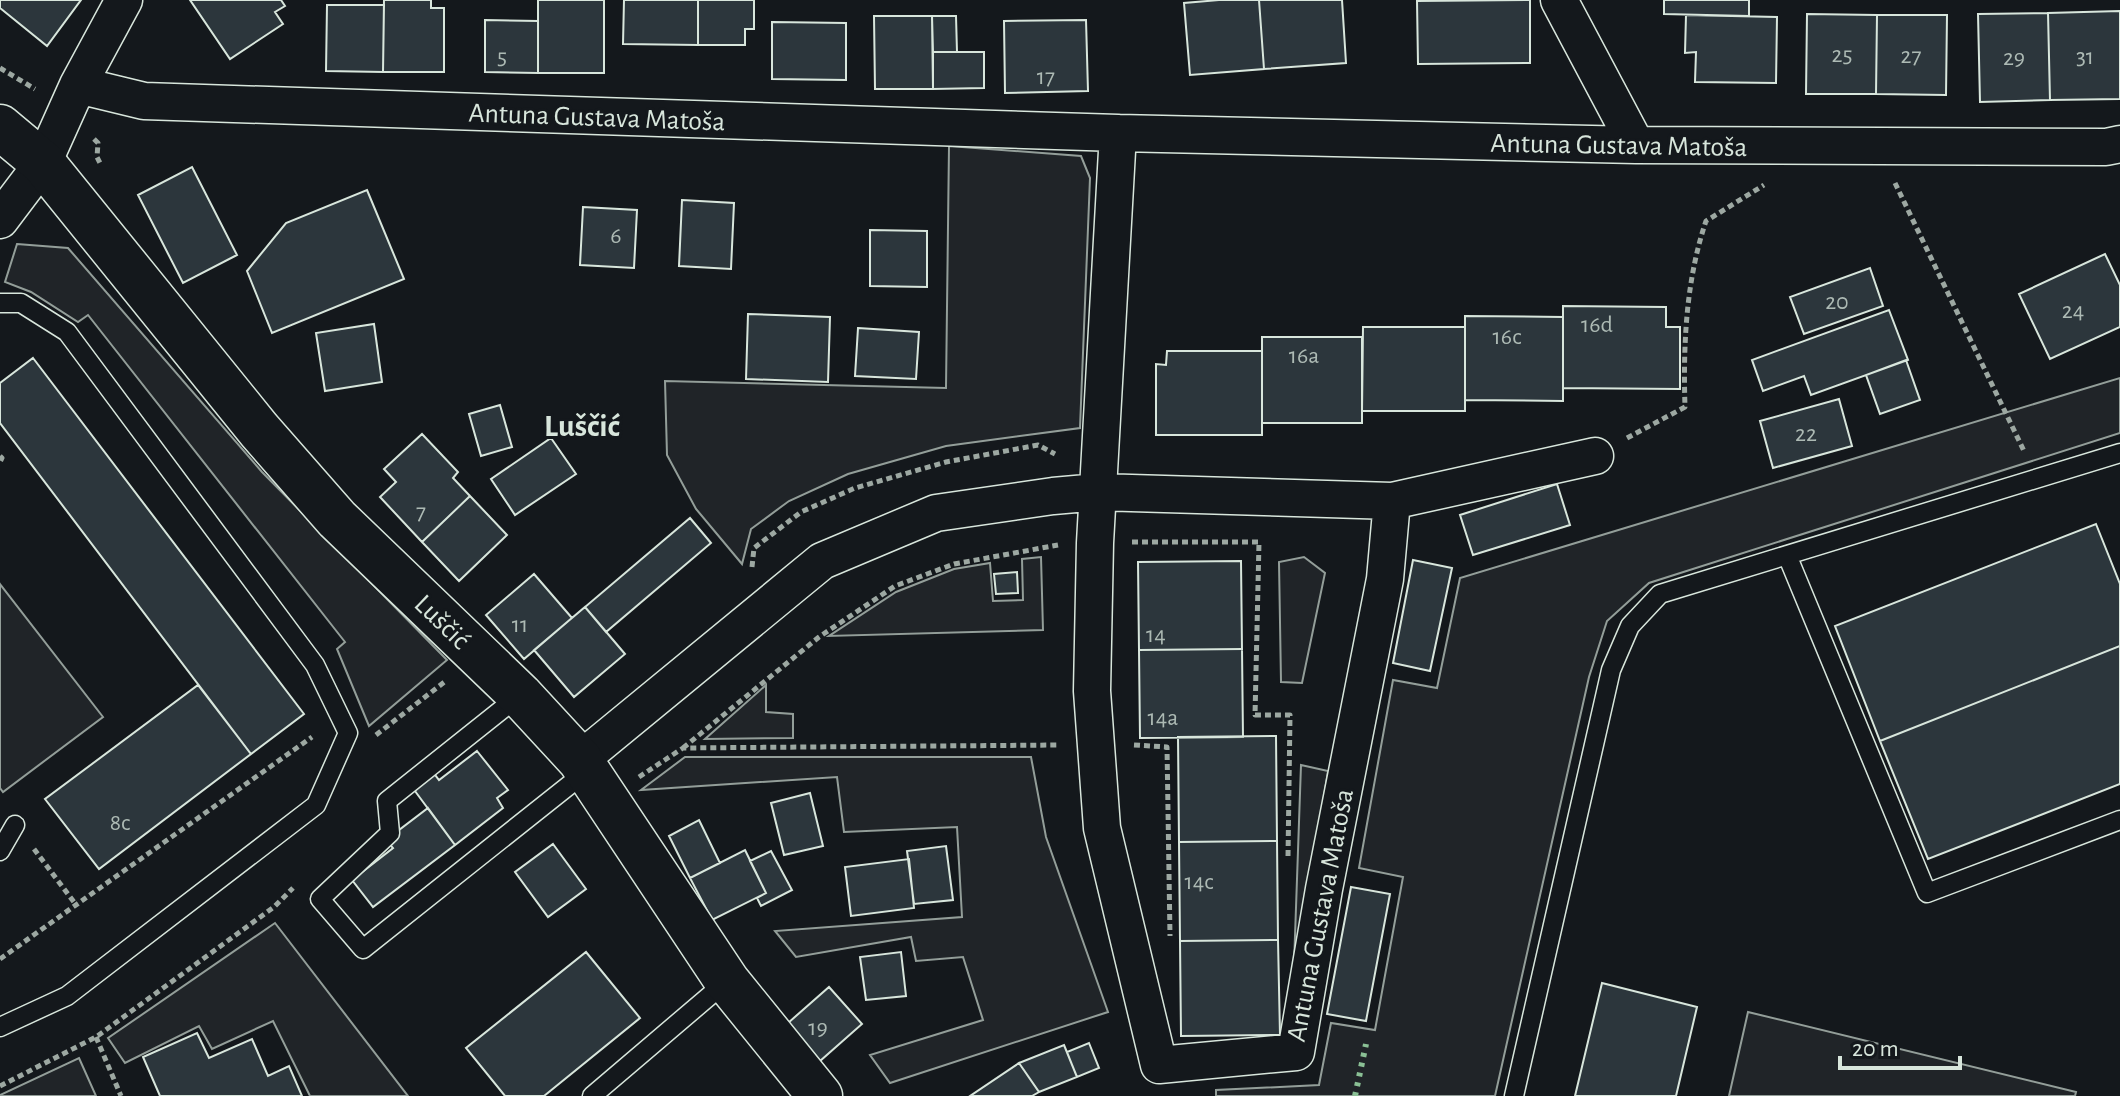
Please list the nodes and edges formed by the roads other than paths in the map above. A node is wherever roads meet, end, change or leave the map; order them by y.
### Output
1 (124, 0) edge
2 (1559, 0) edge
3 (78, 85) junction
4 (0, 127) edge
5 (1118, 133) junction
6 (2120, 144) edge
7 (1636, 145) junction
8 (43, 163) junction
9 (0, 220) edge
10 (0, 303) edge
11 (2120, 453) edge
12 (1595, 456) road end
13 (1098, 492) junction
14 (1392, 501) junction
15 (1787, 555) junction
16 (520, 695) junction
17 (584, 766) junction
18 (2120, 820) edge
19 (15, 825) road end
20 (0, 851) edge
21 (727, 981) junction
22 (0, 1027) edge
23 (592, 1096) edge
24 (820, 1096) edge
25 (1514, 1096) edge

1 - 3 street
2 - 7 street
3 - 5 street, Antuna Gustava Matoša
3 - 8 street
4 - 8 main road, Luščić
5 - 7 street, Antuna Gustava Matoša
5 - 13 street, Antuna Gustava Matoša
6 - 7 street, Antuna Gustava Matoša
8 - 9 street
8 - 16 main road, Luščić
10 - 22 lane
11 - 15 lane
12 - 14 street
13 - 14 street
13 - 14 street, Antuna Gustava Matoša
13 - 17 street
15 - 18 lane
15 - 25 lane
16 - 17 main road, Luščić
16 - 17 lane
17 - 21 main road, Luščić
19 - 20 lane
21 - 23 lane
21 - 24 main road, Luščić

